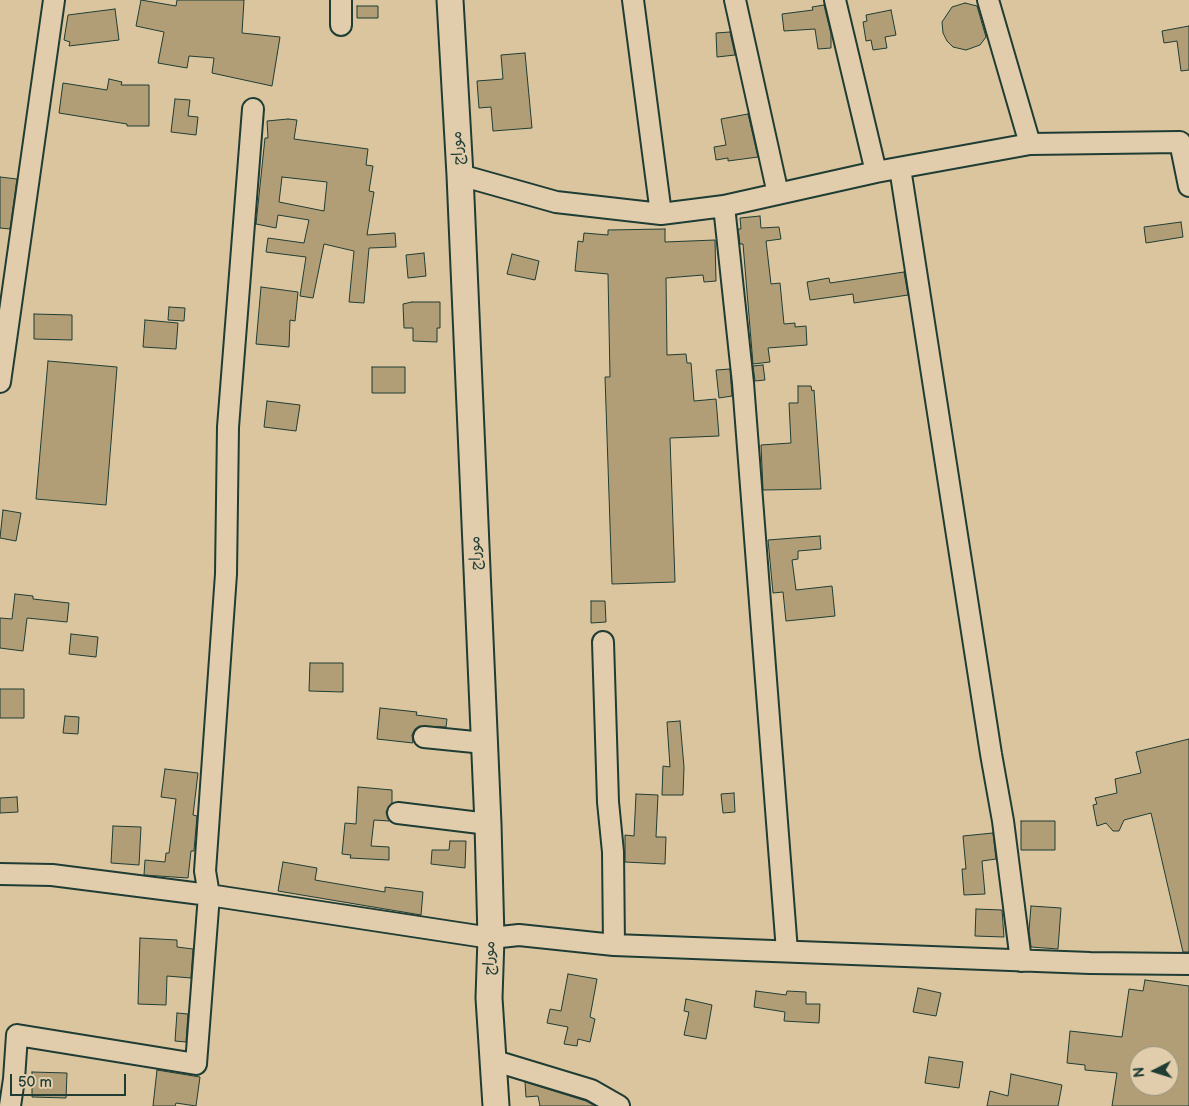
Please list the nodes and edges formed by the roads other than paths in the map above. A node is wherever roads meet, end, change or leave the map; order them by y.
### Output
1 (54, 0) edge
2 (341, 0) edge
3 (450, 0) edge
4 (634, 0) edge
5 (735, 0) edge
6 (835, 0) edge
7 (988, 0) edge
8 (341, 25) dead end
9 (252, 109) dead end
10 (1030, 144) junction
11 (900, 168) junction
12 (876, 172) junction
13 (460, 175) junction
14 (1189, 186) edge
15 (778, 194) junction
16 (724, 206) junction
17 (661, 214) junction
18 (0, 382) edge
19 (603, 642) dead end
20 (424, 737) dead end
21 (484, 743) junction
22 (398, 813) dead end
23 (488, 824) junction
24 (0, 874) edge
25 (209, 895) junction
26 (491, 938) junction
27 (614, 945) junction
28 (787, 951) junction
29 (1021, 961) junction
30 (1189, 964) edge
31 (8, 1033) edge
32 (492, 1060) junction
33 (10, 1106) edge
34 (496, 1106) edge
35 (619, 1106) edge

1 - 18 street
2 - 8 street
3 - 13 main road, موراج
4 - 17 street
5 - 15 street
6 - 12 street
7 - 10 street
9 - 25 street
10 - 11 street
10 - 14 street
11 - 12 street
11 - 29 street
12 - 15 street
13 - 17 street
13 - 21 main road, موراج
15 - 16 street
16 - 17 street
16 - 28 street
19 - 27 street
20 - 21 street
21 - 23 main road, موراج
22 - 23 street
23 - 26 main road, موراج
24 - 25 street
25 - 26 street
25 - 31 street
26 - 27 street
26 - 32 main road, موراج
27 - 28 street
28 - 29 street
29 - 30 street
31 - 33 street
32 - 34 main road, موراج
32 - 35 street

